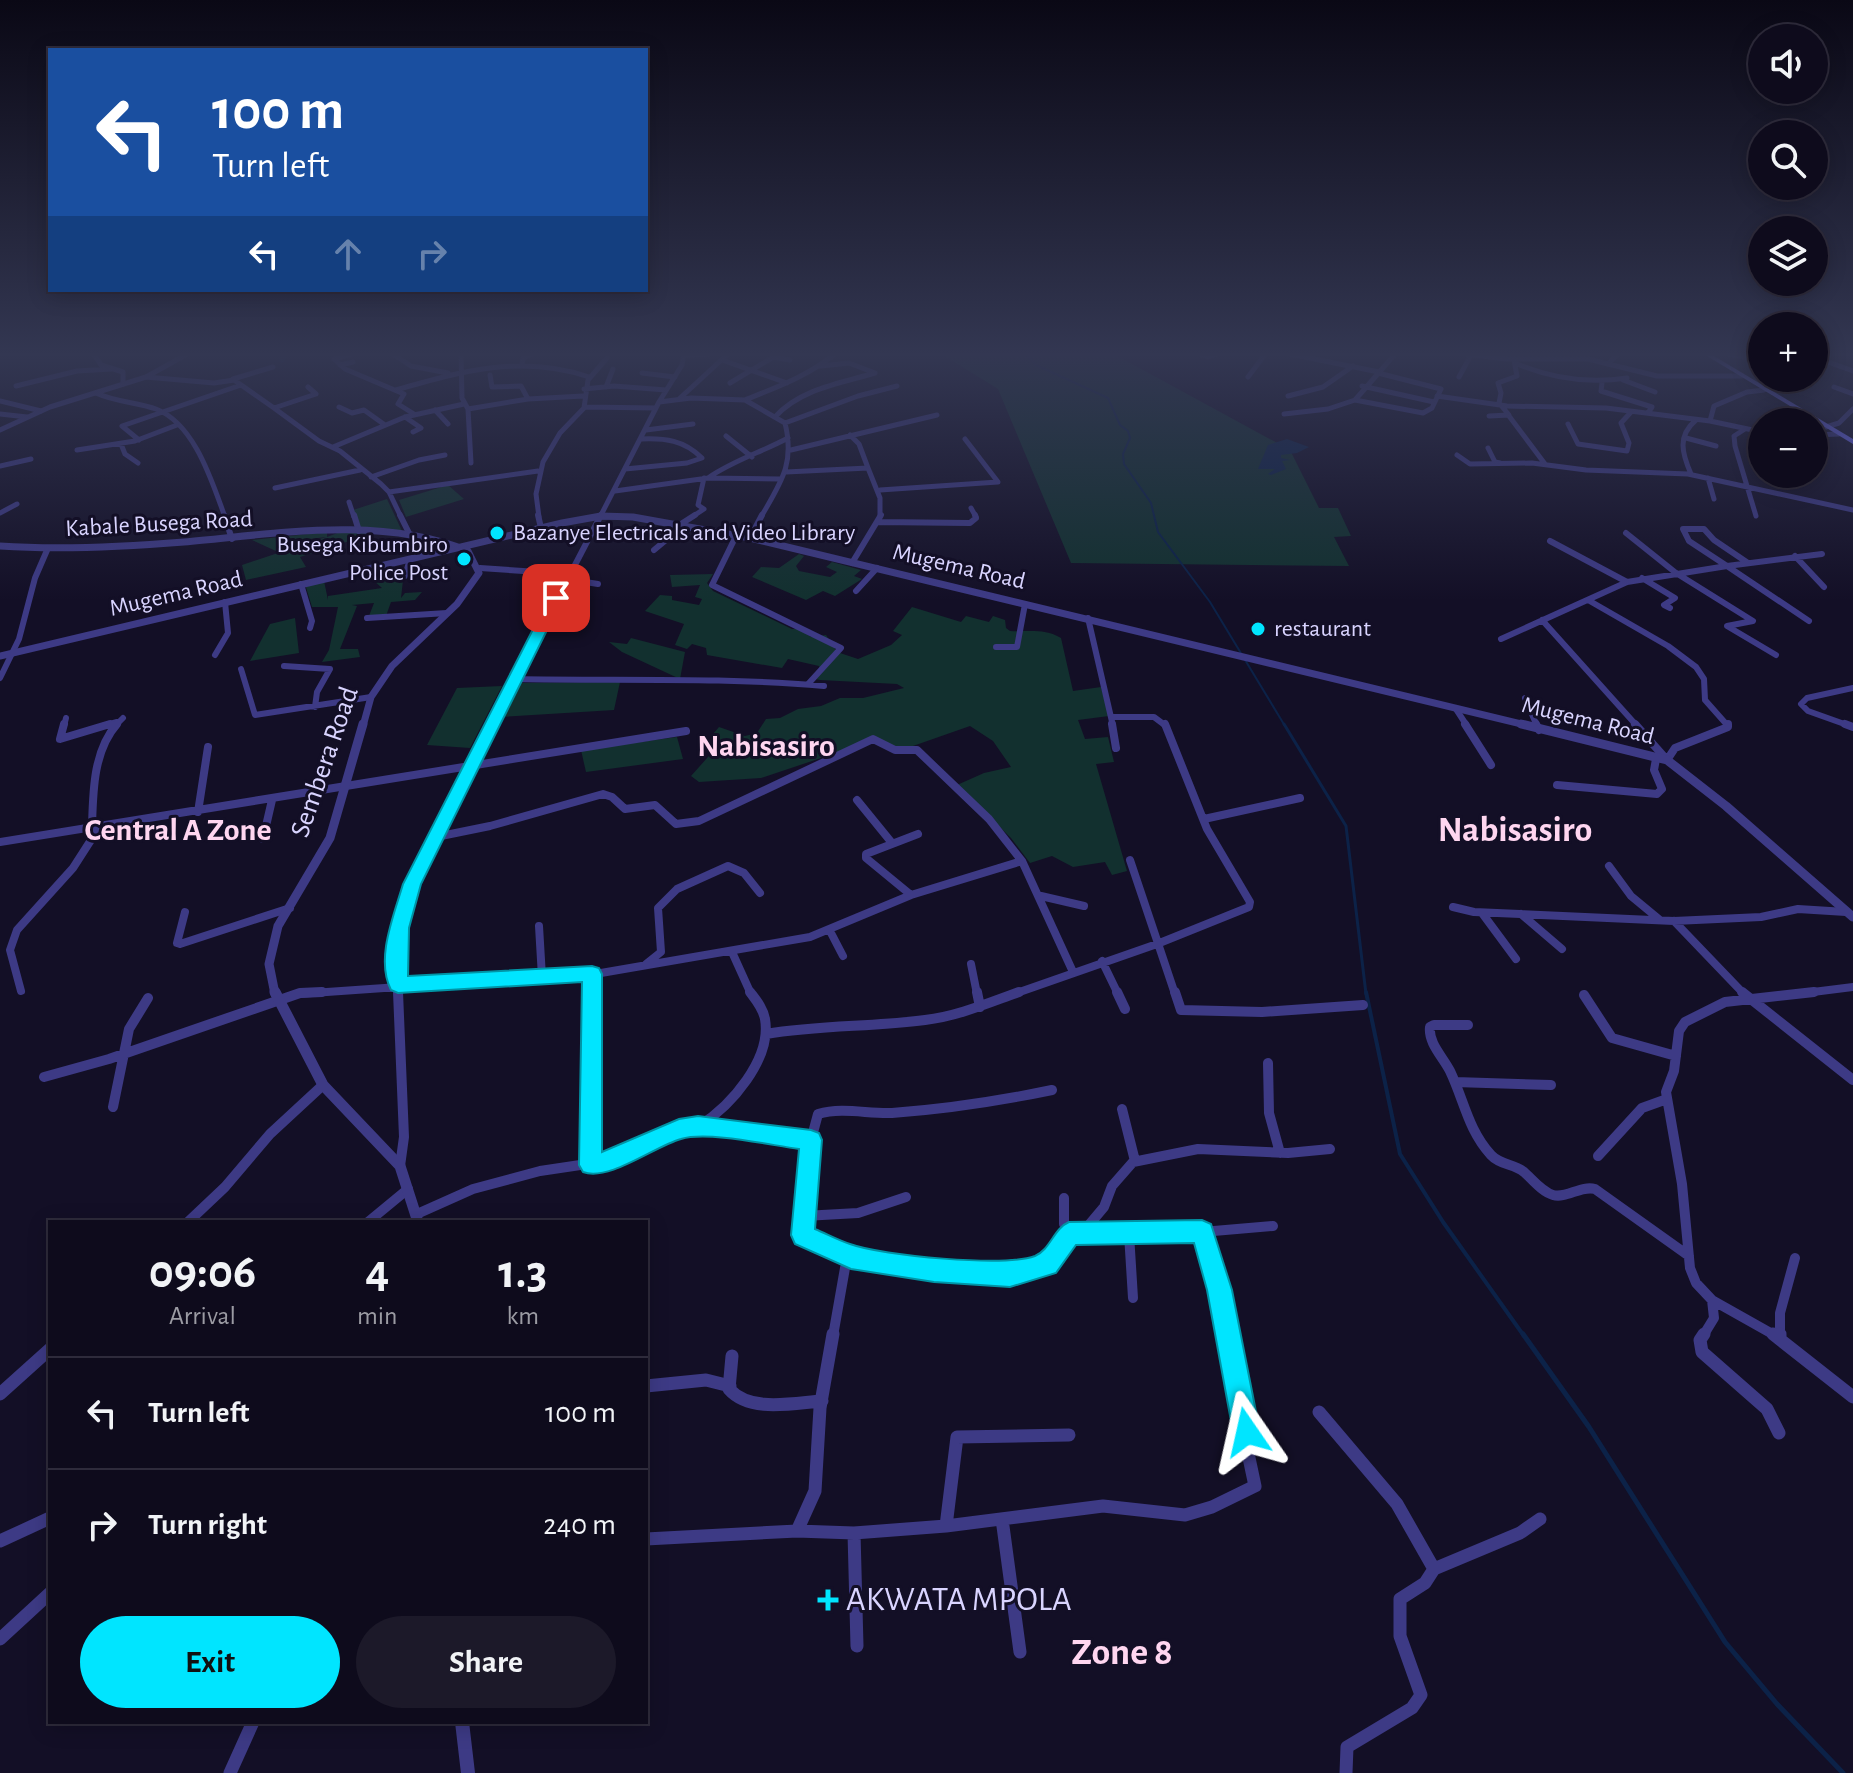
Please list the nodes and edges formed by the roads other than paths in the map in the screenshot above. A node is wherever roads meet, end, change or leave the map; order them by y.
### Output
1 (134, 436) edge
2 (150, 436) edge
3 (184, 436) edge
4 (312, 436) edge
5 (360, 436) edge
6 (469, 436) edge
7 (558, 436) edge
8 (643, 436) edge
9 (726, 436) dead end
10 (847, 436) edge
11 (851, 436) edge
12 (1524, 436) edge
13 (1574, 436) edge
14 (1626, 436) edge
15 (1734, 436) edge
16 (788, 438) joint
17 (1686, 438) joint
18 (641, 439) junction
19 (965, 439) dead end
20 (139, 440) junction
21 (121, 444) junction
22 (1716, 446) dead end
23 (333, 447) junction
24 (1488, 448) dead end
25 (77, 450) dead end
26 (791, 450) junction
27 (445, 455) dead end
28 (1457, 455) dead end
29 (752, 457) junction
30 (31, 459) dead end
31 (138, 463) dead end
32 (471, 463) dead end
33 (1501, 464) junction
34 (1545, 464) junction
35 (0, 466) edge
36 (868, 468) junction
37 (625, 469) junction
38 (360, 470) junction
39 (538, 471) junction
40 (786, 472) junction
41 (1691, 474) junction
42 (371, 477) junction
43 (706, 478) junction
44 (1708, 478) junction
45 (780, 479) junction
46 (1748, 486) joint
47 (275, 488) dead end
48 (1748, 488) edge
49 (1757, 488) edge
50 (880, 490) junction
51 (615, 491) junction
52 (389, 492) junction
53 (1714, 499) dead end
54 (349, 502) dead end
55 (17, 504) dead end
56 (971, 508) dead end
57 (1853, 510) edge
58 (0, 513) edge
59 (601, 516) junction
60 (1756, 516) dead end
61 (878, 522) junction
62 (682, 525) junction
63 (541, 528) junction
64 (359, 531) junction
65 (409, 533) junction
66 (1626, 533) dead end
67 (736, 536) junction
68 (750, 538) junction
69 (232, 539) junction
70 (1550, 541) dead end
71 (462, 546) junction
72 (3, 547) edge
73 (48, 548) junction
74 (654, 550) dead end
75 (0, 553) edge
76 (1822, 554) dead end
77 (1795, 556) junction
78 (410, 559) junction
79 (852, 563) junction
80 (1748, 563) junction
81 (1727, 566) junction
82 (480, 568) junction
83 (877, 568) junction
84 (1676, 573) junction
85 (405, 576) dead end
86 (567, 576) junction
87 (1641, 578) junction
88 (1627, 582) junction
89 (301, 584) junction
90 (598, 584) dead end
91 (1824, 587) dead end
92 (856, 591) dead end
93 (1588, 600) junction
94 (225, 602) junction
95 (1025, 604) junction
96 (1670, 608) dead end
97 (447, 613) junction
98 (367, 618) dead end
99 (1088, 618) junction
100 (1542, 620) junction
101 (1809, 621) dead end
102 (310, 628) dead end
103 (1501, 639) dead end
104 (996, 647) dead end
105 (13, 653) junction
106 (215, 655) dead end
107 (1776, 655) dead end
108 (0, 656) edge
109 (284, 666) dead end
110 (241, 669) dead end
111 (0, 678) edge
112 (515, 679) junction
113 (809, 683) junction
114 (824, 686) dead end
115 (1853, 688) edge
116 (371, 697) junction
117 (1525, 698) dead end
118 (315, 707) junction
119 (1456, 709) junction
120 (1113, 717) junction
121 (66, 718) dead end
122 (1853, 727) edge
123 (1539, 730) junction
124 (686, 731) dead end
125 (208, 747) dead end
126 (1116, 748) dead end
127 (1656, 759) junction
128 (1667, 760) junction
129 (472, 764) junction
130 (1491, 765) dead end
131 (1557, 785) dead end
132 (345, 786) junction
133 (1300, 798) dead end
134 (272, 800) junction
135 (857, 800) dead end
136 (198, 812) junction
137 (1204, 819) junction
138 (96, 827) junction
139 (918, 834) dead end
140 (436, 837) junction
141 (263, 839) dead end
142 (0, 842) edge
143 (892, 843) junction
144 (1130, 860) dead end
145 (1022, 861) junction
146 (1609, 866) dead end
147 (760, 893) dead end
148 (911, 895) junction
149 (1041, 896) junction
150 (1084, 906) dead end
151 (1453, 907) dead end
152 (291, 908) junction
153 (185, 912) dead end
154 (1482, 913) junction
155 (1521, 914) junction
156 (1850, 914) edge
157 (1660, 920) junction
158 (1674, 921) junction
159 (539, 926) dead end
160 (830, 931) junction
161 (1157, 944) junction
162 (1562, 949) dead end
163 (732, 952) junction
164 (843, 956) dead end
165 (1516, 959) dead end
166 (1102, 961) junction
167 (971, 964) dead end
168 (642, 966) junction
169 (1073, 972) junction
170 (592, 974) junction
171 (542, 977) junction
172 (398, 985) junction
173 (1853, 987) edge
174 (21, 991) dead end
175 (1584, 995) dead end
176 (148, 998) dead end
177 (276, 999) junction
178 (1750, 1000) junction
179 (1363, 1005) dead end
180 (980, 1007) junction
181 (1125, 1009) dead end
182 (1468, 1025) dead end
183 (766, 1034) junction
184 (125, 1053) junction
185 (1676, 1056) junction
186 (1268, 1063) dead end
187 (44, 1077) dead end
188 (1853, 1080) edge
189 (1455, 1082) junction
190 (323, 1085) junction
191 (1551, 1085) dead end
192 (1052, 1090) dead end
193 (1667, 1099) junction
194 (113, 1107) dead end
195 (1122, 1109) dead end
196 (698, 1126) junction
197 (811, 1140) junction
198 (1330, 1149) dead end
199 (1280, 1153) junction
200 (1598, 1156) dead end
201 (1135, 1161) junction
202 (591, 1165) junction
203 (400, 1166) junction
204 (408, 1189) junction
205 (906, 1197) dead end
206 (1064, 1198) dead end
207 (804, 1216) junction
208 (418, 1218) edge
209 (190, 1220) edge
210 (370, 1220) edge
211 (1273, 1226) dead end
212 (1083, 1232) junction
213 (1202, 1232) junction
214 (1069, 1233) junction
215 (1129, 1234) junction
216 (1689, 1256) junction
217 (851, 1257) junction
218 (1795, 1258) dead end
219 (1133, 1298) dead end
220 (1712, 1300) junction
221 (1780, 1338) junction
222 (48, 1351) edge
223 (732, 1356) dead end
224 (648, 1386) edge
225 (730, 1386) junction
226 (0, 1394) edge
227 (1853, 1397) edge
228 (822, 1401) junction
229 (1319, 1412) dead end
230 (1779, 1433) dead end
231 (1069, 1435) dead end
232 (48, 1519) edge
233 (1002, 1519) junction
234 (1540, 1519) dead end
235 (946, 1526) junction
236 (797, 1531) junction
237 (854, 1533) junction
238 (648, 1539) edge
239 (0, 1541) edge
240 (1434, 1569) junction
241 (48, 1595) edge
242 (0, 1639) edge
243 (857, 1646) dead end
244 (1020, 1652) dead end
245 (252, 1724) edge
246 (462, 1724) edge
247 (230, 1773) edge
248 (468, 1773) edge
249 (1346, 1773) edge

1 - 20 street
2 - 20 street
3 - 69 street
4 - 23 street
5 - 23 street
6 - 32 street
7 - 39 street
8 - 18 street
9 - 29 street
10 - 26 street
11 - 36 street
12 - 34 street
13 - 14 street
15 - 46 street
16 - 26 street
16 - 29 street
17 - 22 street
17 - 41 street
18 - 37 street
18 - 37 street
19 - 50 street
20 - 21 street
21 - 25 street
21 - 31 street
23 - 38 street
24 - 33 street
26 - 40 street
27 - 42 street
28 - 33 street
29 - 43 street
30 - 35 street
33 - 34 street
34 - 41 street
36 - 40 street
36 - 50 street
37 - 51 street
38 - 42 street
38 - 47 street
39 - 52 street
39 - 63 street
40 - 45 street
41 - 44 street
42 - 52 street
43 - 45 street
43 - 51 street
43 - 62 street
44 - 46 street
44 - 53 street
45 - 68 street
48 - 60 street
49 - 57 street
50 - 61 street
51 - 59 street
52 - 65 street
54 - 64 street
55 - 58 street
56 - 61 street
59 - 62 street, Mugema Road
59 - 63 street, Mugema Road
59 - 86 street
61 - 79 street
62 - 67 street, Mugema Road
62 - 74 street
63 - 71 street, Mugema Road
64 - 65 street, Kabale Busega Road
64 - 69 street, Kabale Busega Road
65 - 71 street, Kabale Busega Road
66 - 84 street
67 - 68 street, Mugema Road
67 - 113 street
68 - 79 street, Mugema Road
69 - 73 street, Kabale Busega Road
70 - 88 street
71 - 78 street, Mugema Road
71 - 82 street
72 - 73 street, Kabale Busega Road
72 - 75 street
73 - 105 street
76 - 77 street
77 - 80 street
77 - 91 street
78 - 85 street
78 - 89 street, Mugema Road
79 - 83 street, Mugema Road
80 - 81 street
80 - 81 street
81 - 84 street
81 - 101 street
82 - 86 street
82 - 97 street, Sembera Road
83 - 92 street
83 - 95 street, Mugema Road
84 - 87 street
84 - 107 street
86 - 90 street
86 - 112 street
87 - 88 street
87 - 96 street
88 - 93 street
89 - 94 street, Mugema Road
89 - 102 street
93 - 100 street
93 - 128 street
94 - 105 street, Mugema Road
94 - 106 street
95 - 99 street, Mugema Road
95 - 104 street
97 - 98 street
97 - 116 street, Sembera Road
99 - 119 street, Mugema Road
99 - 120 street
100 - 103 street
100 - 128 street
105 - 108 street, Mugema Road
105 - 111 street
109 - 118 street
110 - 118 street
112 - 113 street
112 - 129 street
113 - 114 street
115 - 122 street
116 - 118 street
116 - 132 street, Sembera Road
117 - 123 street
119 - 123 street, Mugema Road
119 - 130 street
120 - 126 street
120 - 137 street
121 - 138 street
123 - 127 street, Mugema Road
124 - 129 street
125 - 136 street
127 - 128 street, Mugema Road
127 - 131 street
128 - 156 street, Mugema Road
129 - 132 street
129 - 140 street
132 - 134 street
132 - 152 street, Sembera Road
133 - 137 street
134 - 136 street
134 - 141 street
135 - 143 street
136 - 138 street
137 - 161 street
138 - 142 street
138 - 174 street
139 - 143 street
140 - 145 street
140 - 172 street
143 - 148 street
144 - 161 street
145 - 148 street
145 - 149 street
146 - 157 street
147 - 168 street
148 - 160 street
149 - 150 street
149 - 169 street
151 - 154 street
152 - 153 street
152 - 177 street, Sembera Road
154 - 155 street
154 - 165 street
155 - 157 street
155 - 162 street
156 - 158 street
157 - 158 street
158 - 178 street
159 - 171 street
160 - 163 street
160 - 164 street
161 - 166 street
161 - 179 street
163 - 168 street
163 - 183 street
166 - 169 street
166 - 181 street
167 - 180 street
168 - 170 street
169 - 180 street
170 - 171 street
170 - 202 street
171 - 172 street
172 - 177 street
172 - 203 street
173 - 178 street
175 - 185 street
176 - 184 street
177 - 184 street
177 - 190 street, Sembera Road
178 - 185 street
178 - 188 street
180 - 183 street
182 - 189 street
183 - 196 street
184 - 187 street
184 - 194 street
185 - 193 street
186 - 199 street
189 - 191 street
189 - 216 street
190 - 203 street, Sembera Road
190 - 209 street
192 - 197 street
193 - 200 street
193 - 216 street
195 - 201 street
196 - 197 street
196 - 202 street
197 - 207 street
198 - 199 street
199 - 201 street
201 - 212 street
202 - 208 street
203 - 204 street, Sembera Road
204 - 208 street, Sembera Road
204 - 210 street
205 - 207 street
206 - 214 street
207 - 217 street
211 - 213 street
212 - 214 street
212 - 215 street
213 - 215 street
213 - 233 street
214 - 217 street
215 - 219 street
216 - 220 street
217 - 228 street
218 - 221 street
220 - 221 street
220 - 230 street
221 - 227 street
222 - 226 street
223 - 225 street
224 - 225 street
225 - 228 street
228 - 236 street
229 - 240 street
231 - 235 street
232 - 239 street
233 - 235 street
233 - 244 street
234 - 240 street
235 - 237 street
236 - 237 street
236 - 238 street
237 - 243 street
240 - 249 street
241 - 242 street
245 - 247 street
246 - 248 street

